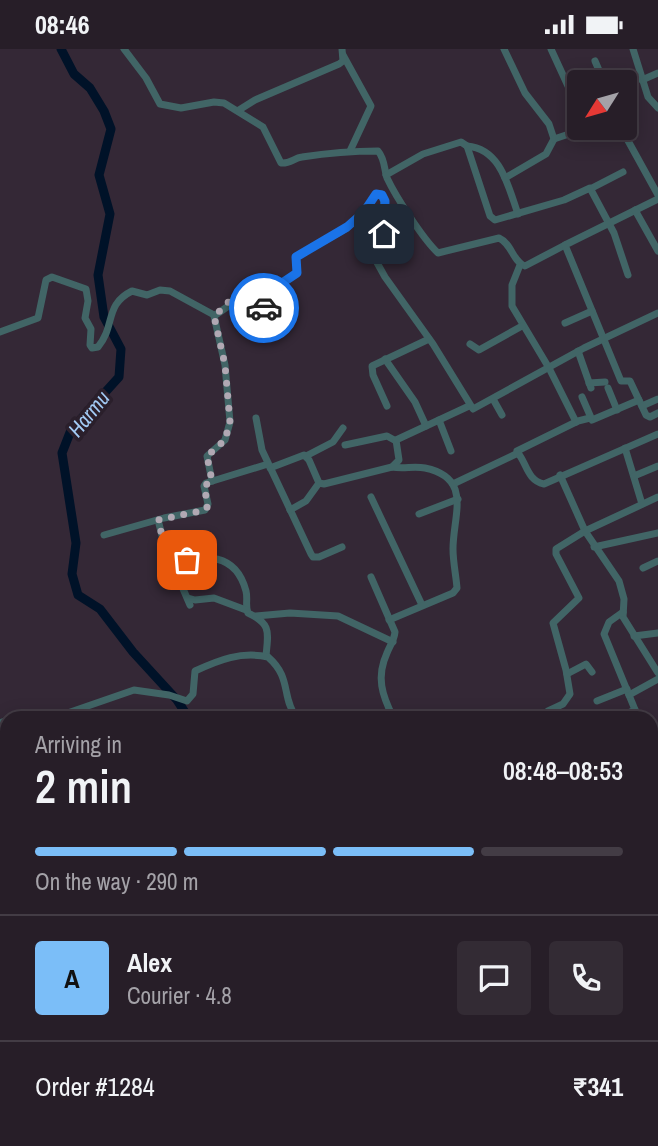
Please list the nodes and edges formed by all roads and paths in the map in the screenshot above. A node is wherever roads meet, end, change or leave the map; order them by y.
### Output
1 (124, 49) edge
2 (504, 49) edge
3 (551, 49) edge
4 (633, 49) edge
5 (342, 51) edge
6 (595, 61) dead end
7 (599, 70) edge
8 (658, 73) edge
9 (642, 80) junction
10 (567, 84) edge
11 (658, 108) edge
12 (239, 110) junction
13 (567, 135) edge
14 (554, 139) junction
15 (627, 140) edge
16 (467, 146) junction
17 (350, 151) junction
18 (623, 172) dead end
19 (386, 175) junction
20 (505, 178) junction
21 (590, 189) junction
22 (658, 197) edge
23 (635, 210) junction
24 (518, 213) junction
25 (609, 223) junction
26 (565, 244) junction
27 (658, 251) edge
28 (520, 265) junction
29 (628, 275) dead end
30 (592, 311) junction
31 (658, 313) edge
32 (214, 315) junction
33 (565, 323) dead end
34 (522, 326) junction
35 (0, 332) edge
36 (429, 339) junction
37 (603, 339) junction
38 (470, 344) dead end
39 (578, 351) junction
40 (385, 359) junction
41 (549, 368) junction
42 (582, 397) dead end
43 (493, 399) junction
44 (658, 399) edge
45 (640, 403) junction
46 (387, 405) dead end
47 (469, 406) junction
48 (617, 409) junction
49 (658, 413) edge
50 (502, 415) dead end
51 (256, 418) dead end
52 (590, 418) junction
53 (439, 420) junction
54 (576, 422) junction
55 (426, 426) junction
56 (343, 428) dead end
57 (658, 434) edge
58 (396, 441) junction
59 (345, 445) dead end
60 (625, 448) junction
61 (451, 451) dead end
62 (517, 451) dead end
63 (306, 456) junction
64 (269, 466) junction
65 (658, 466) edge
66 (392, 467) junction
67 (560, 475) junction
68 (634, 476) junction
69 (212, 481) junction
70 (319, 482) junction
71 (453, 484) junction
72 (371, 497) dead end
73 (658, 497) edge
74 (457, 499) junction
75 (642, 504) junction
76 (290, 510) junction
77 (419, 514) dead end
78 (158, 520) junction
79 (585, 531) junction
80 (658, 533) edge
81 (104, 535) dead end
82 (342, 547) dead end
83 (594, 547) junction
84 (658, 561) edge
85 (174, 565) junction
86 (643, 568) dead end
87 (371, 577) dead end
88 (422, 605) junction
89 (246, 610) junction
90 (622, 612) junction
91 (254, 616) junction
92 (389, 620) junction
93 (658, 633) edge
94 (634, 636) junction
95 (393, 642) junction
96 (266, 656) junction
97 (592, 672) dead end
98 (658, 673) edge
99 (567, 674) junction
100 (658, 679) edge
101 (628, 692) junction
102 (597, 701) dead end
103 (73, 711) edge
104 (292, 711) edge
105 (390, 711) edge
106 (549, 711) edge
107 (635, 711) edge

1 - 12 street
2 - 14 street
3 - 10 street
4 - 9 street
5 - 12 street
5 - 17 street
6 - 7 street
8 - 9 street
9 - 11 street
12 - 17 street
13 - 14 street
14 - 20 street
15 - 22 street
16 - 19 street
16 - 20 street
16 - 24 street
17 - 19 street
18 - 21 street
19 - 28 street
20 - 24 street
21 - 24 street
21 - 25 street
22 - 23 street
23 - 25 street
23 - 27 street
25 - 26 street
25 - 29 street
26 - 28 street
26 - 30 street
28 - 34 street
30 - 33 street
30 - 37 street
31 - 37 street
32 - 35 street
32 - 36 street
32 - 69 street
34 - 38 street
34 - 41 street
36 - 40 street
36 - 47 street
37 - 39 street
37 - 45 street
39 - 41 street
39 - 48 street
40 - 46 street
40 - 55 street
41 - 43 street
41 - 54 street
42 - 52 street
43 - 47 street
43 - 50 street
44 - 45 street
45 - 48 street
45 - 49 street
47 - 53 street
48 - 52 street
51 - 64 street
52 - 54 street
53 - 55 street
53 - 61 street
54 - 62 street
55 - 58 street
56 - 63 street
57 - 60 street
58 - 59 street
58 - 66 street
60 - 67 street
60 - 68 street
63 - 64 street
63 - 70 street
64 - 69 street
64 - 76 street
65 - 68 street
66 - 70 street
66 - 71 street
67 - 71 street
67 - 79 street
68 - 75 street
69 - 78 street
70 - 76 street
71 - 74 street
72 - 88 street
73 - 75 street
74 - 77 street
74 - 88 street
75 - 79 street
76 - 82 street
78 - 81 street
78 - 85 street
79 - 83 street
79 - 99 street
80 - 83 street
83 - 90 street
84 - 86 street
85 - 89 street
85 - 89 street
87 - 92 street
88 - 92 street
89 - 91 street
90 - 94 street
90 - 101 street
91 - 95 street
91 - 96 street
92 - 95 street
93 - 94 street
94 - 98 street
95 - 105 street
96 - 103 street
96 - 104 street
97 - 99 street
99 - 106 street
100 - 101 street
101 - 102 street
101 - 107 street

